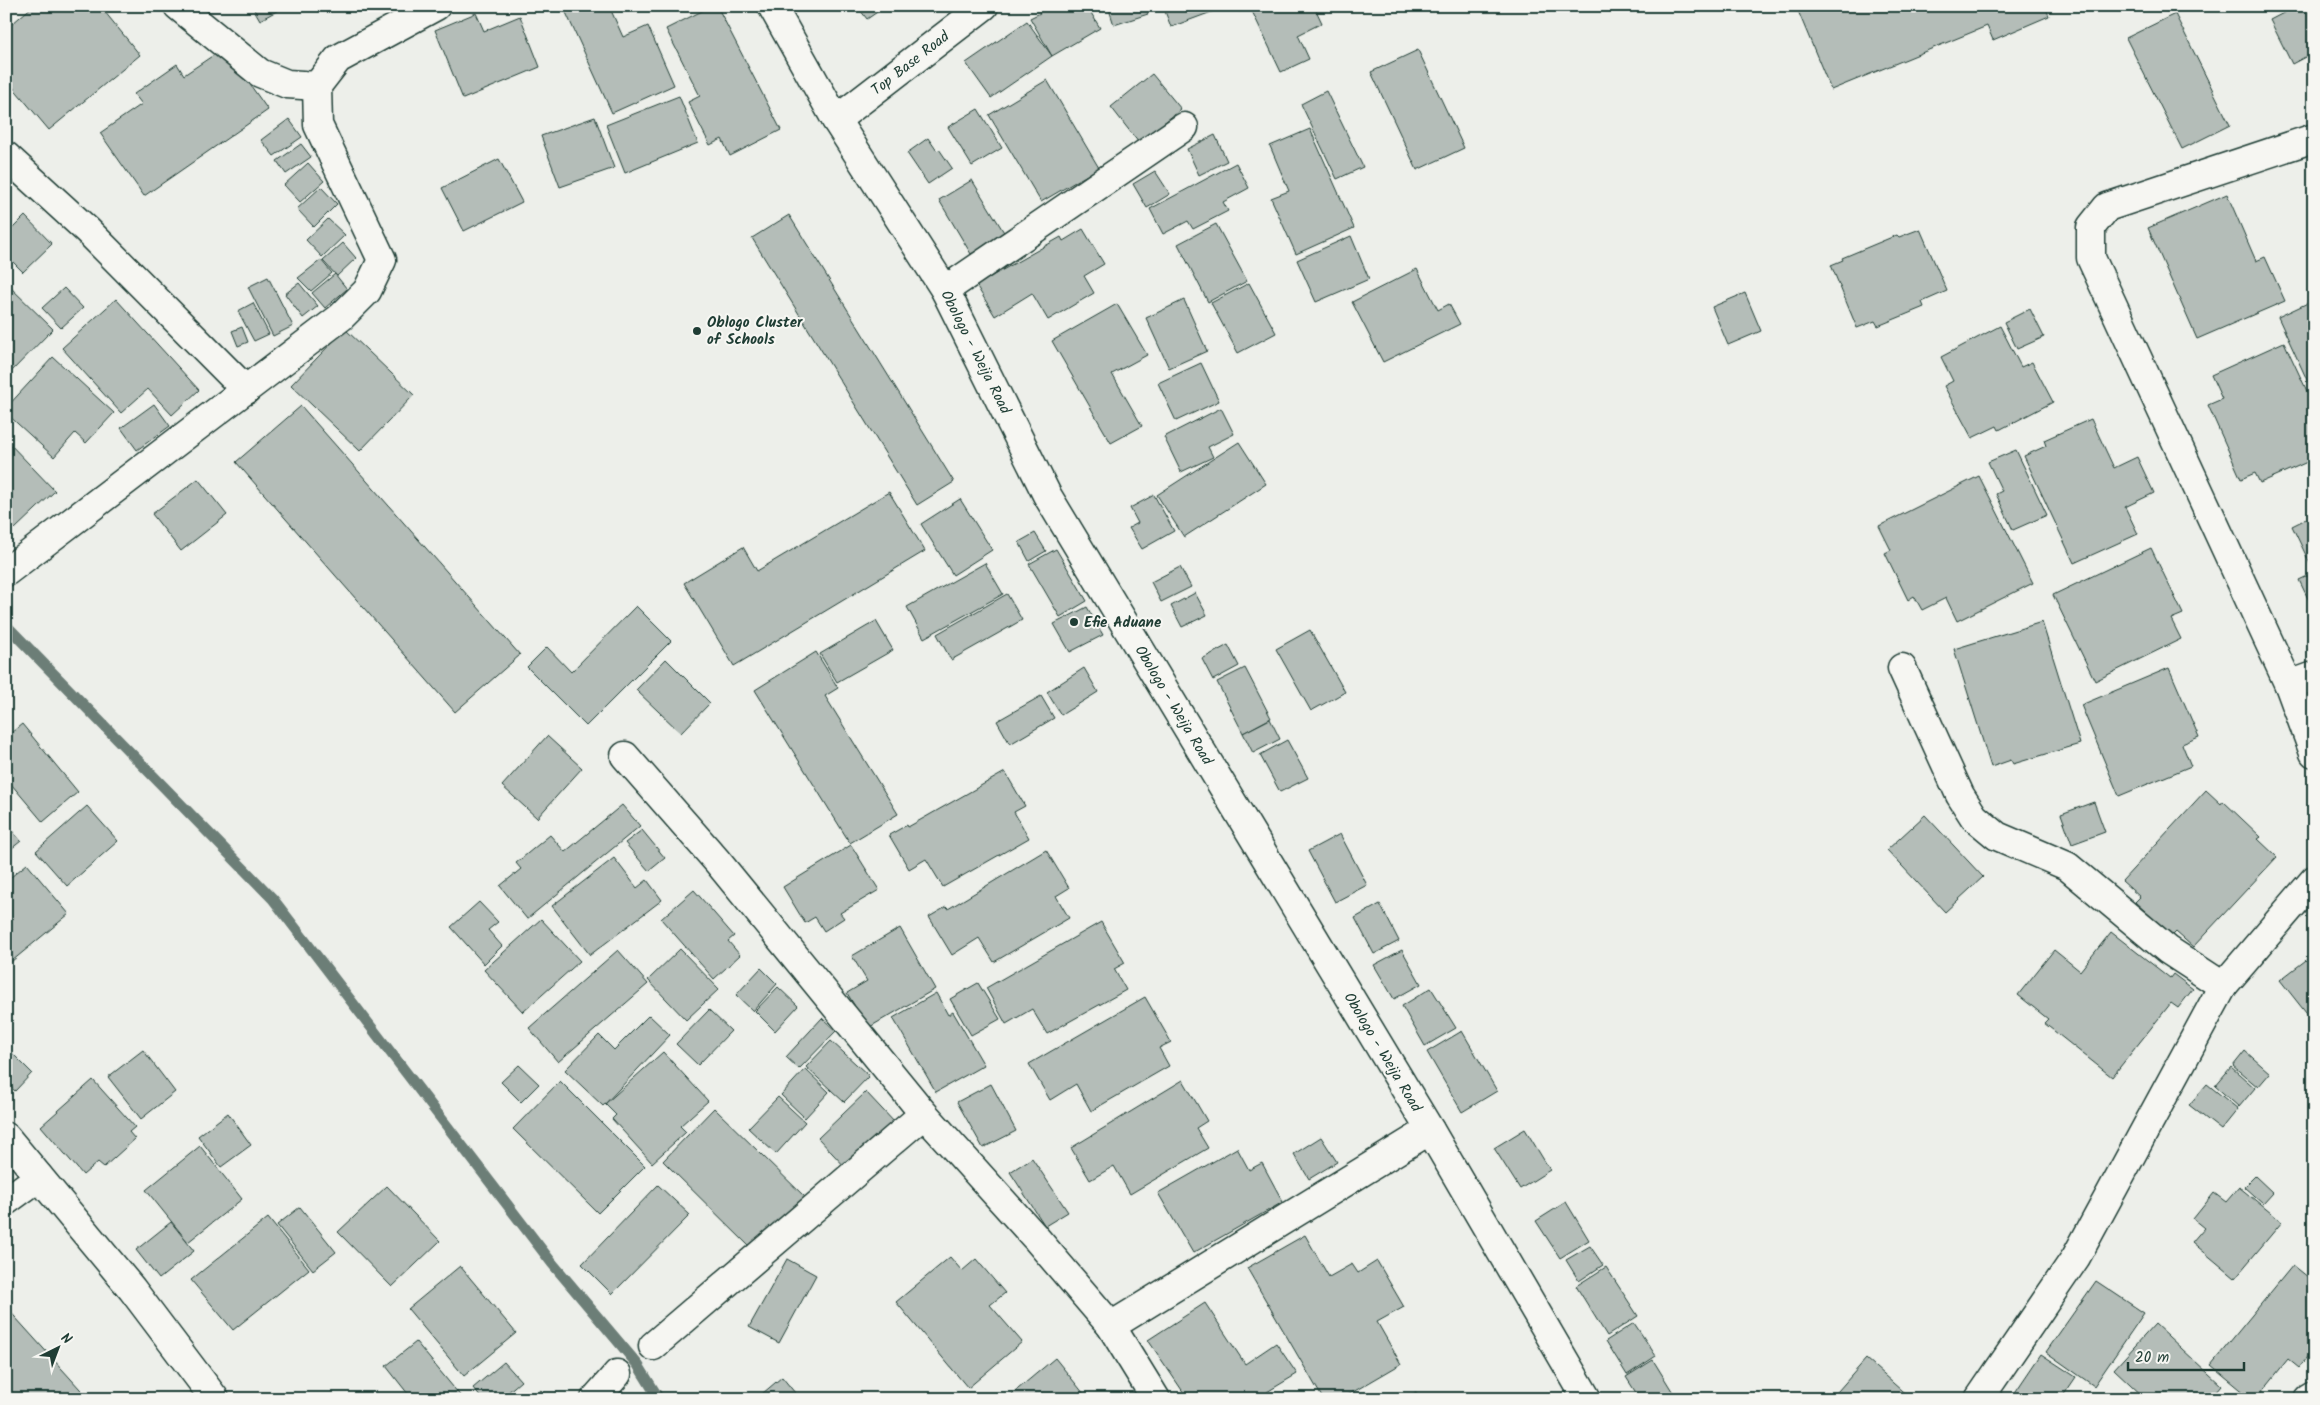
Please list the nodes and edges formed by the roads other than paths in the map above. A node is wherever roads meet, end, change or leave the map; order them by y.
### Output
1 (178, 6) edge
2 (436, 6) edge
3 (772, 6) edge
4 (984, 6) edge
5 (317, 86) junction
6 (836, 120) junction
7 (1184, 128) dead end
8 (2314, 138) edge
9 (6, 156) edge
10 (945, 290) junction
11 (246, 390) junction
12 (6, 572) edge
13 (1902, 668) dead end
14 (2301, 680) edge
15 (2314, 753) edge
16 (625, 756) dead end
17 (2314, 880) edge
18 (2223, 986) junction
19 (924, 1114) junction
20 (1430, 1130) junction
21 (6, 1137) edge
22 (39, 1177) junction
23 (6, 1201) edge
24 (1111, 1326) junction
25 (653, 1346) dead end
26 (617, 1374) dead end
27 (2314, 1396) edge
28 (215, 1399) edge
29 (595, 1399) edge
30 (1156, 1399) edge
31 (1587, 1399) edge
32 (1979, 1399) edge
33 (2309, 1399) edge

1 - 5 street
2 - 5 street
3 - 6 street, Obologo - Weija Road
4 - 6 street, Top Base Road
5 - 11 street
6 - 10 street, Obologo - Weija Road
7 - 10 street
8 - 14 street
9 - 11 street
10 - 20 street, Obologo - Weija Road
11 - 12 street
13 - 18 street
14 - 15 street
16 - 19 street
17 - 18 street
18 - 32 street
19 - 24 street
19 - 25 street
20 - 24 street
20 - 31 street, Obologo - Weija Road
21 - 22 street
22 - 23 street
22 - 28 street
24 - 30 street
26 - 29 street
27 - 33 street

